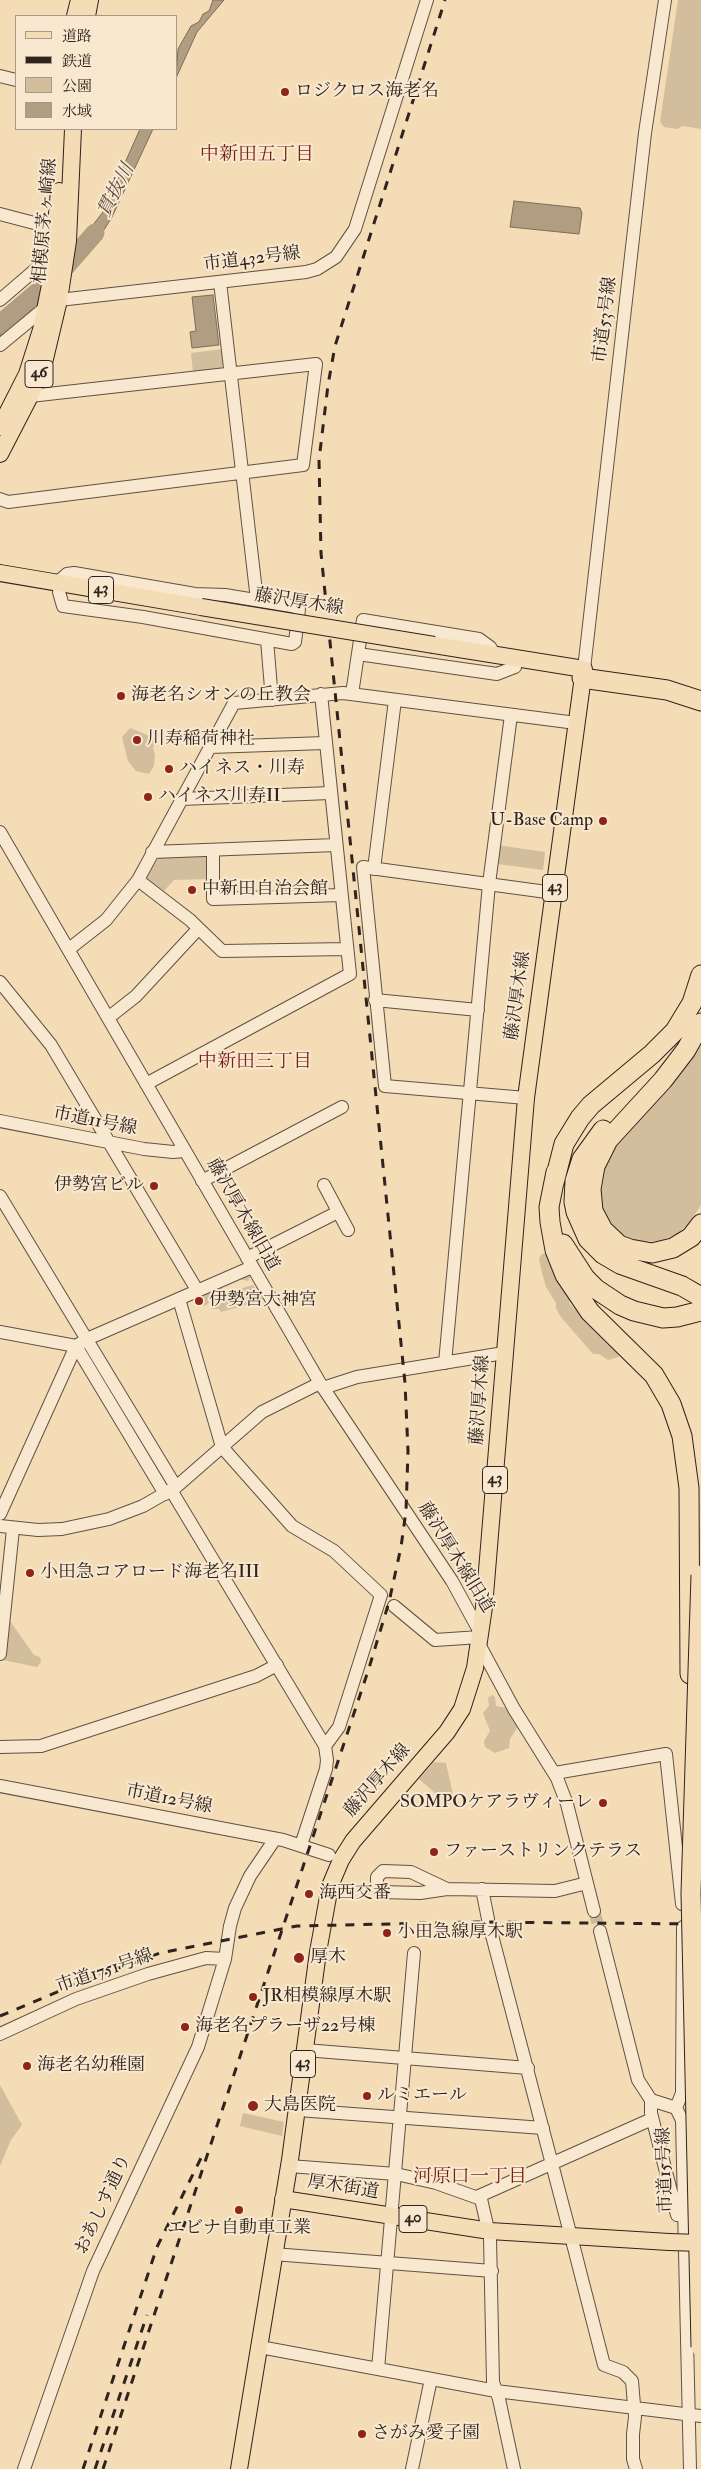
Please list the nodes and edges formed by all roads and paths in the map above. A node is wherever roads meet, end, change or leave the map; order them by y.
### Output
1 (79, 0) edge
2 (90, 0) edge
3 (427, 0) edge
4 (665, 0) edge
5 (75, 15) edge
6 (87, 15) edge
7 (0, 76) edge
8 (15, 80) edge
9 (61, 130) edge
10 (73, 130) edge
11 (0, 214) edge
12 (60, 246) junction
13 (220, 282) junction
14 (54, 299) junction
15 (0, 300) edge
16 (0, 345) edge
17 (230, 373) junction
18 (30, 396) junction
19 (0, 427) edge
20 (0, 454) edge
21 (242, 474) junction
22 (0, 499) edge
23 (0, 573) edge
24 (0, 580) edge
25 (58, 587) junction
26 (257, 600) junction
27 (267, 640) junction
28 (433, 649) junction
29 (358, 654) junction
30 (495, 655) junction
31 (515, 667) junction
32 (583, 673) junction
33 (701, 689) edge
34 (321, 694) junction
35 (352, 694) junction
36 (272, 700) junction
37 (395, 700) junction
38 (701, 700) edge
39 (510, 715) junction
40 (576, 723) junction
41 (325, 742) junction
42 (210, 747) junction
43 (330, 793) junction
44 (181, 799) junction
45 (0, 832) edge
46 (336, 845) junction
47 (213, 850) junction
48 (152, 852) junction
49 (374, 869) junction
50 (138, 880) junction
51 (489, 884) junction
52 (554, 893) junction
53 (341, 895) junction
54 (198, 928) junction
55 (69, 949) junction
56 (347, 949) junction
57 (701, 975) edge
58 (0, 982) edge
59 (375, 1000) junction
60 (478, 1010) junction
61 (108, 1018) junction
62 (701, 1023) edge
63 (675, 1065) junction
64 (146, 1084) junction
65 (470, 1093) junction
66 (526, 1098) junction
67 (342, 1106) dead end
68 (0, 1121) edge
69 (109, 1143) junction
70 (184, 1151) junction
71 (556, 1172) junction
72 (202, 1181) junction
73 (324, 1185) dead end
74 (0, 1196) edge
75 (338, 1212) junction
76 (699, 1226) edge
77 (348, 1230) dead end
78 (249, 1262) junction
79 (197, 1290) junction
80 (701, 1297) edge
81 (179, 1299) junction
82 (701, 1311) edge
83 (0, 1332) edge
84 (81, 1343) junction
85 (504, 1353) junction
86 (445, 1363) junction
87 (321, 1386) junction
88 (222, 1447) junction
89 (171, 1490) junction
90 (0, 1514) edge
91 (0, 1526) edge
92 (13, 1529) junction
93 (701, 1575) edge
94 (394, 1606) dead end
95 (480, 1638) junction
96 (0, 1654) edge
97 (277, 1665) junction
98 (324, 1746) junction
99 (0, 1747) edge
100 (555, 1773) junction
101 (0, 1786) edge
102 (693, 1797) junction
103 (275, 1839) junction
104 (301, 1845) junction
105 (350, 1845) junction
106 (329, 1855) junction
107 (424, 1878) junction
108 (587, 1883) junction
109 (482, 1889) junction
110 (447, 1890) junction
111 (420, 1893) junction
112 (324, 1909) junction
113 (594, 1911) tunnel mouth
114 (600, 1931) tunnel mouth
115 (414, 1953) dead end
116 (225, 1959) junction
117 (0, 2034) edge
118 (305, 2050) junction
119 (405, 2058) junction
120 (528, 2068) junction
121 (651, 2100) junction
122 (676, 2108) junction
123 (298, 2110) junction
124 (400, 2117) junction
125 (652, 2119) junction
126 (543, 2128) junction
127 (553, 2163) junction
128 (289, 2166) junction
129 (396, 2174) junction
130 (479, 2196) junction
131 (283, 2199) junction
132 (677, 2215) dead end
133 (392, 2216) junction
134 (569, 2228) dead end
135 (490, 2231) junction
136 (701, 2243) edge
137 (573, 2244) dead end
138 (273, 2254) junction
139 (388, 2263) junction
140 (492, 2271) junction
141 (695, 2341) edge
142 (260, 2347) junction
143 (378, 2369) junction
144 (431, 2379) junction
145 (496, 2391) junction
146 (634, 2409) junction
147 (694, 2415) edge
148 (24, 2469) edge
149 (238, 2469) edge
150 (412, 2469) edge
151 (514, 2469) edge
152 (636, 2469) edge
153 (690, 2469) edge

1 - 5 main road
2 - 6 main road
3 - 13 street, 市道432号線
4 - 32 street, 市道53号線
7 - 8 street
9 - 12 main road, 相模原茅ヶ崎線 / 46
10 - 12 main road, 相模原茅ヶ崎線 / 46
11 - 12 street
12 - 14 main road, 相模原茅ヶ崎線 / 46
12 - 15 street
13 - 14 street, 市道432号線
13 - 17 street
14 - 16 street
14 - 18 main road, 相模原茅ヶ崎線 / 46
14 - 19 main road, 相模原茅ヶ崎線 / 46
17 - 18 street
17 - 21 street
17 - 21 street
18 - 20 main road, 相模原茅ヶ崎線 / 46
21 - 22 street
21 - 26 street
23 - 25 main road, 藤沢厚木線 / 43
24 - 25 main road, 藤沢厚木線 / 43
25 - 26 street
25 - 27 street
25 - 28 main road, 藤沢厚木線 / 43
26 - 27 street
27 - 36 street
28 - 30 main road, 藤沢厚木線 / 43
28 - 31 main road, 藤沢厚木線 / 43
29 - 30 street
29 - 31 street
29 - 35 street
30 - 32 main road, 藤沢厚木線 / 43
31 - 32 main road, 藤沢厚木線 / 43
32 - 33 highway
32 - 38 highway
32 - 40 main road, 藤沢厚木線 / 43
34 - 35 street
34 - 36 street
34 - 41 street
35 - 37 street
36 - 42 street
37 - 39 street
37 - 49 street
39 - 40 street
39 - 51 street
40 - 52 main road, 藤沢厚木線 / 43
41 - 42 street
41 - 43 street
42 - 44 street
43 - 44 street
43 - 46 street
44 - 48 street
45 - 55 street, 藤沢厚木線旧道
46 - 47 street
46 - 53 street
47 - 48 street
47 - 53 street
48 - 50 street
49 - 51 street
49 - 59 street
50 - 54 street
50 - 55 street
51 - 52 street
51 - 60 street
52 - 66 main road, 藤沢厚木線 / 43
53 - 56 street
54 - 56 street
54 - 61 street
55 - 61 street, 藤沢厚木線旧道
56 - 64 street
57 - 71 highway
58 - 69 street
59 - 60 street
59 - 65 street
60 - 65 street
61 - 64 street, 藤沢厚木線旧道
62 - 63 highway
63 - 76 highway
63 - 80 highway
64 - 70 street, 藤沢厚木線旧道
65 - 66 street
65 - 86 street
66 - 85 main road, 藤沢厚木線 / 43
67 - 72 street
68 - 69 street, 市道11号線
69 - 70 street, 市道11号線
69 - 79 street
70 - 72 street, 藤沢厚木線旧道
71 - 82 highway
71 - 102 highway, bridge
72 - 78 street, 藤沢厚木線旧道
73 - 75 street
74 - 84 street
75 - 77 street
75 - 78 street
78 - 79 street
78 - 87 street, 藤沢厚木線旧道
79 - 81 street
81 - 84 street
81 - 88 street
83 - 84 street
84 - 89 street
84 - 90 street
85 - 86 street
85 - 95 main road, 藤沢厚木線 / 43
86 - 87 street
87 - 88 street
87 - 95 street, 藤沢厚木線旧道
88 - 89 street
88 - 98 street
89 - 92 street
89 - 97 street
91 - 92 street
92 - 96 street
93 - 102 highway, bridge
94 - 95 street
95 - 100 street, 藤沢厚木線旧道
95 - 105 main road, 藤沢厚木線 / 43
97 - 98 street
97 - 99 street
98 - 104 street
100 - 108 street, 藤沢厚木線旧道
100 - 122 street
101 - 103 street, 市道12号線
102 - 141 highway, bridge
103 - 104 street, 市道12号線
103 - 116 street, おあしす通り
104 - 106 street, 市道12号線
105 - 106 street
105 - 112 main road, 藤沢厚木線 / 43
106 - 112 street
107 - 110 street
107 - 111 street
107 - 111 street
108 - 109 street
108 - 113 street, 藤沢厚木線旧道
109 - 110 street
109 - 120 street
110 - 111 street
112 - 118 main road, 藤沢厚木線 / 43
114 - 121 street
115 - 119 street
116 - 117 street, 市道1751号線
116 - 148 street, おあしす通り
118 - 119 street
118 - 123 main road, 藤沢厚木線 / 43
119 - 120 street
119 - 124 street
120 - 126 street
121 - 122 street, 市道15号線
121 - 125 street
122 - 141 street, 市道15号線
123 - 124 street
123 - 128 main road, 藤沢厚木線 / 43
124 - 126 street
124 - 129 street
125 - 127 street
125 - 132 street
126 - 127 street
127 - 130 street
127 - 134 street
128 - 129 street
128 - 131 main road, 藤沢厚木線 / 43
129 - 130 street
129 - 133 street
130 - 135 street
131 - 133 main road, 厚木街道 / 40
131 - 138 main road, 厚木街道
133 - 135 main road, 厚木街道 / 40
133 - 139 street
135 - 136 main road, 厚木街道 / 40, bridge
135 - 140 street
137 - 146 street
138 - 139 street
138 - 142 main road, 厚木街道
139 - 140 street
139 - 143 street
140 - 145 street
141 - 147 street
142 - 143 street
142 - 149 main road, 厚木街道
143 - 144 street
144 - 145 street
144 - 150 street
145 - 146 street
145 - 151 street
146 - 147 street
146 - 152 street
147 - 153 street

